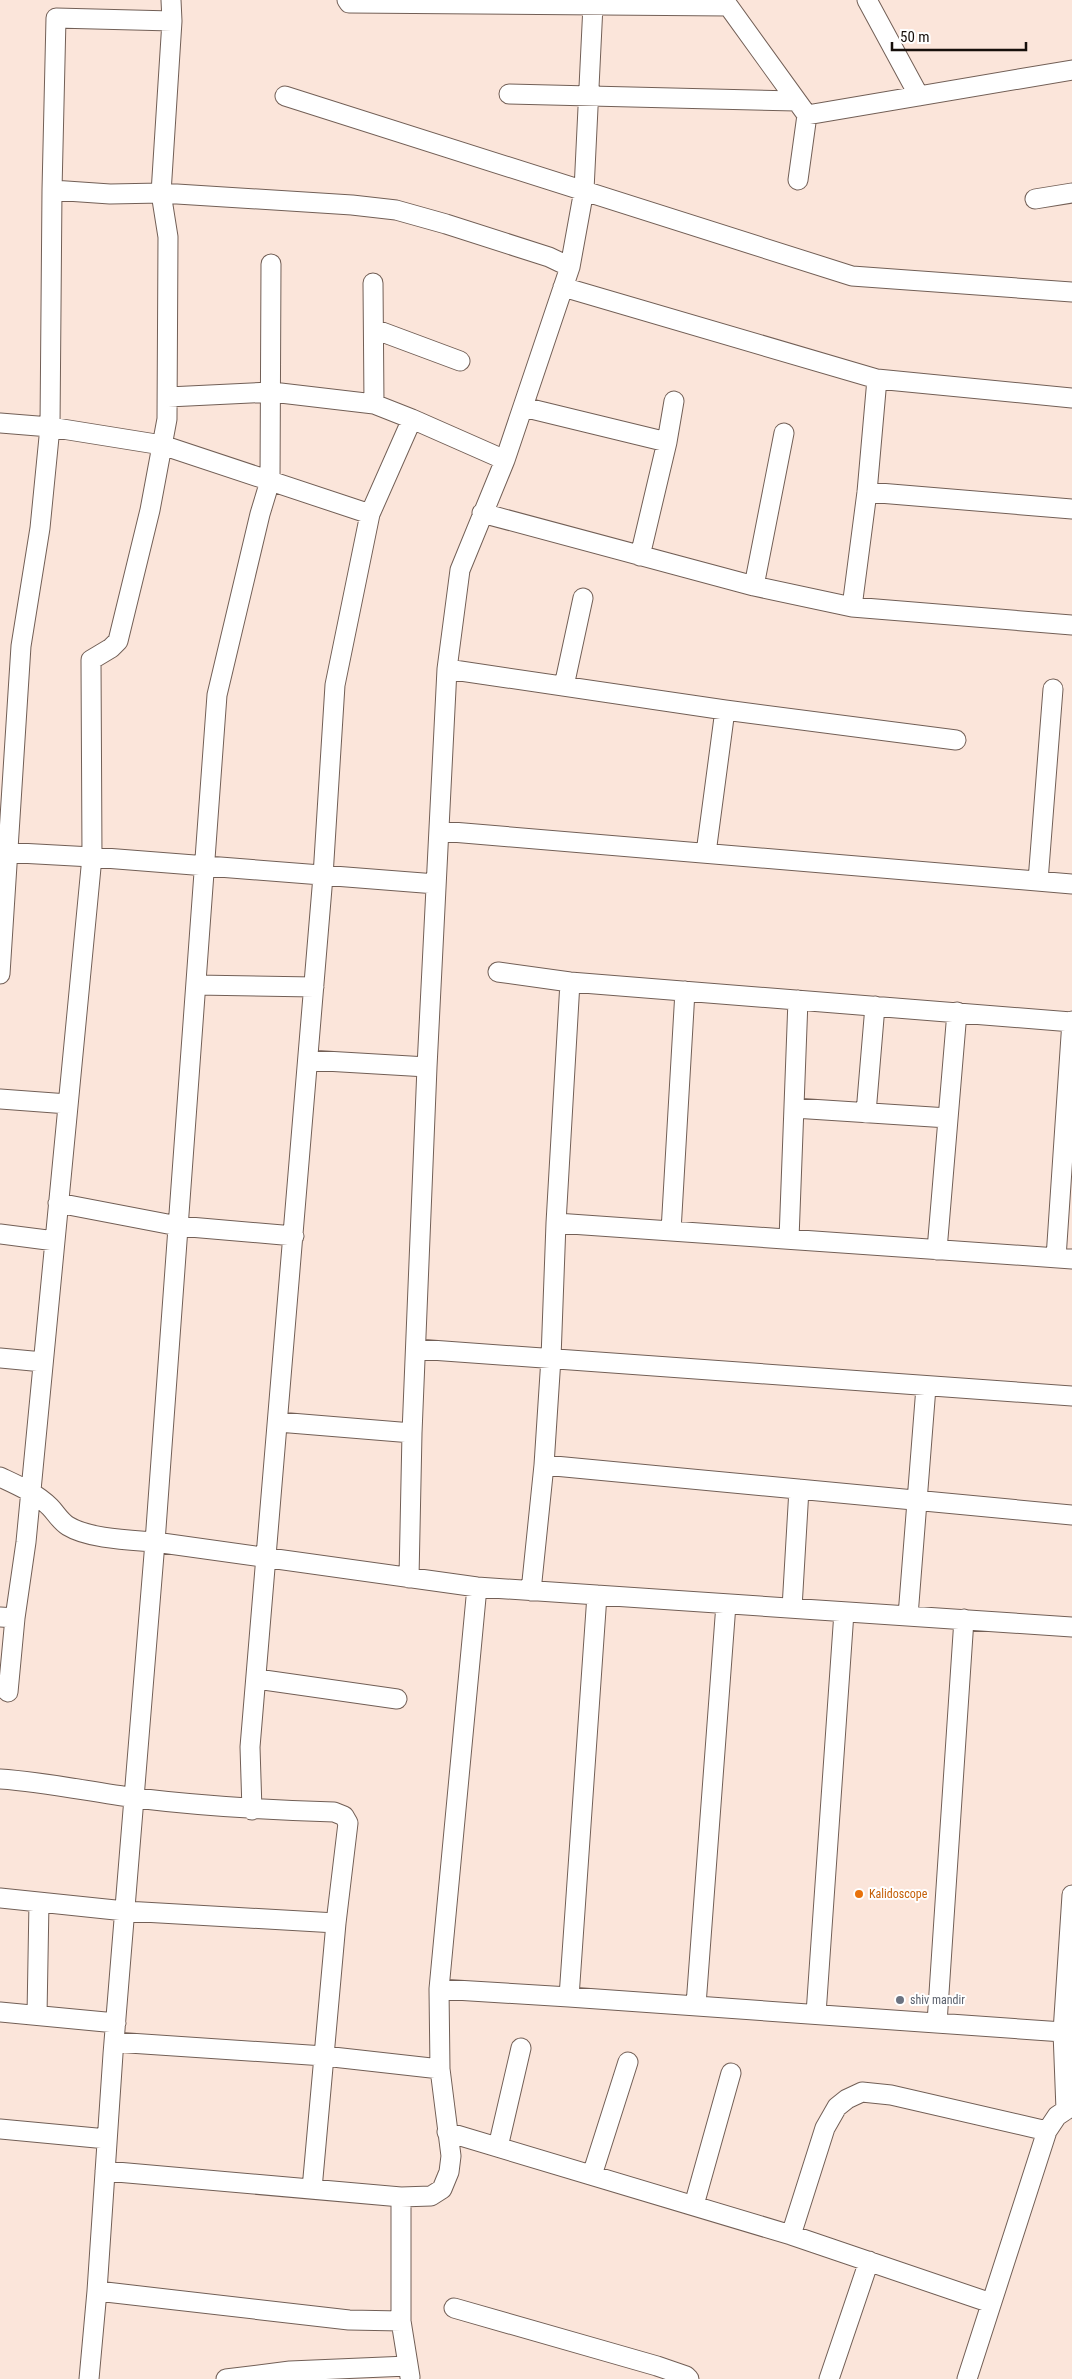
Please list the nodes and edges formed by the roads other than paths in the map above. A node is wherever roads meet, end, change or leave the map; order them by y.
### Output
1 (172, 0) edge
2 (347, 0) edge
3 (866, 0) edge
4 (726, 3) edge
5 (593, 5) junction
6 (172, 21) junction
7 (1072, 70) edge
8 (509, 94) dead end
9 (285, 96) dead end
10 (588, 96) junction
11 (919, 96) junction
12 (802, 108) junction
13 (798, 180) dead end
14 (52, 190) junction
15 (584, 190) junction
16 (161, 193) junction
17 (1072, 193) edge
18 (1035, 200) dead end
19 (271, 264) dead end
20 (570, 267) junction
21 (373, 283) dead end
22 (564, 287) junction
23 (1072, 292) edge
24 (374, 329) junction
25 (460, 361) dead end
26 (877, 379) junction
27 (272, 392) junction
28 (168, 397) junction
29 (1072, 398) edge
30 (674, 401) dead end
31 (374, 404) junction
32 (523, 407) junction
33 (412, 419) junction
34 (0, 423) edge
35 (50, 427) junction
36 (784, 433) dead end
37 (667, 442) junction
38 (162, 445) junction
39 (505, 460) junction
40 (270, 481) junction
41 (867, 492) junction
42 (1072, 509) edge
43 (482, 513) junction
44 (370, 514) junction
45 (640, 556) junction
46 (754, 586) junction
47 (583, 598) dead end
48 (852, 607) junction
49 (1072, 624) edge
50 (447, 669) junction
51 (564, 686) junction
52 (1053, 689) dead end
53 (726, 710) junction
54 (956, 740) dead end
55 (440, 830) junction
56 (4, 852) edge
57 (706, 853) junction
58 (92, 857) junction
59 (205, 866) junction
60 (323, 876) junction
61 (1038, 881) junction
62 (436, 884) junction
63 (1072, 884) edge
64 (498, 972) dead end
65 (0, 974) edge
66 (570, 982) junction
67 (196, 985) junction
68 (314, 987) junction
69 (685, 991) junction
70 (798, 1000) junction
71 (875, 1006) junction
72 (957, 1012) junction
73 (1072, 1022) edge
74 (308, 1060) junction
75 (427, 1067) junction
76 (0, 1099) edge
77 (68, 1104) junction
78 (794, 1108) junction
79 (866, 1113) junction
80 (948, 1118) junction
81 (58, 1202) junction
82 (556, 1223) junction
83 (178, 1226) junction
84 (671, 1231) junction
85 (0, 1234) edge
86 (294, 1236) junction
87 (789, 1239) junction
88 (55, 1241) junction
89 (936, 1250) junction
90 (1064, 1258) edge
91 (417, 1349) junction
92 (0, 1358) edge
93 (551, 1358) junction
94 (43, 1362) junction
95 (926, 1387) junction
96 (1072, 1396) edge
97 (278, 1422) junction
98 (412, 1433) junction
99 (544, 1465) junction
100 (0, 1477) edge
101 (799, 1490) junction
102 (31, 1492) junction
103 (918, 1501) junction
104 (1072, 1515) edge
105 (155, 1542) junction
106 (267, 1558) junction
107 (409, 1578) junction
108 (477, 1587) junction
109 (531, 1591) junction
110 (597, 1595) junction
111 (726, 1604) junction
112 (792, 1608) junction
113 (844, 1612) junction
114 (908, 1616) junction
115 (8, 1618) edge
116 (964, 1620) junction
117 (1072, 1627) edge
118 (257, 1679) junction
119 (8, 1692) dead end
120 (397, 1699) dead end
121 (0, 1779) edge
122 (135, 1798) junction
123 (252, 1810) junction
124 (1072, 1895) edge
125 (0, 1898) edge
126 (39, 1902) junction
127 (125, 1911) junction
128 (336, 1923) junction
129 (439, 1989) junction
130 (569, 1996) junction
131 (696, 2006) junction
132 (0, 2012) edge
133 (816, 2014) junction
134 (37, 2016) junction
135 (116, 2023) junction
136 (937, 2023) junction
137 (1063, 2032) junction
138 (114, 2042) junction
139 (521, 2048) dead end
140 (324, 2056) junction
141 (628, 2062) dead end
142 (440, 2068) junction
143 (731, 2073) dead end
144 (1069, 2108) edge
145 (0, 2129) edge
146 (1047, 2131) junction
147 (447, 2132) junction
148 (107, 2139) junction
149 (498, 2148) junction
150 (105, 2171) junction
151 (592, 2175) junction
152 (312, 2189) junction
153 (401, 2197) junction
154 (694, 2205) junction
155 (791, 2235) junction
156 (869, 2261) junction
157 (97, 2291) junction
158 (991, 2304) junction
159 (454, 2308) dead end
160 (402, 2322) junction
161 (409, 2373) edge
162 (89, 2379) edge
163 (226, 2379) edge
164 (690, 2379) edge
165 (829, 2379) edge
166 (967, 2379) edge

1 - 6 street
2 - 5 street
3 - 11 street
4 - 5 street
4 - 12 street
5 - 10 street
6 - 14 street
6 - 16 street
7 - 11 street
8 - 10 street
9 - 15 street
10 - 12 street
10 - 15 street
11 - 12 street
12 - 13 street
14 - 16 street
14 - 35 street
15 - 20 street
15 - 23 street
16 - 20 street
16 - 28 street
17 - 18 street
19 - 27 street
20 - 22 street
21 - 24 street
22 - 26 street
22 - 32 street
24 - 25 street
24 - 31 street
26 - 29 street
26 - 41 street
27 - 28 street
27 - 31 street
27 - 40 street
28 - 38 street
30 - 37 street
31 - 33 street
32 - 37 street
32 - 39 street
33 - 39 street
33 - 44 street
34 - 35 street
35 - 38 street
35 - 56 street
36 - 46 street
37 - 45 street
38 - 40 street
38 - 58 street
39 - 43 street
40 - 44 street
40 - 59 street
41 - 42 street
41 - 48 street
43 - 45 street
43 - 50 street
44 - 60 street
45 - 46 street
46 - 48 street
47 - 51 street
48 - 49 street
50 - 51 street
50 - 55 street
51 - 53 street
52 - 61 street
53 - 54 street
53 - 57 street
55 - 57 street
55 - 62 street
56 - 58 street
56 - 65 street
57 - 61 street
58 - 59 street
58 - 77 street
59 - 60 street
59 - 67 street
60 - 62 street
60 - 68 street
61 - 63 street
62 - 75 street
64 - 66 street
66 - 69 street
66 - 82 street
67 - 68 street
67 - 83 street
68 - 74 street
69 - 70 street
69 - 84 street
70 - 71 street
70 - 78 street
71 - 72 street
71 - 79 street
72 - 73 street
72 - 80 street
73 - 90 street
74 - 75 street
74 - 86 street
75 - 91 street
76 - 77 street
77 - 81 street
78 - 79 street
78 - 87 street
79 - 80 street
80 - 89 street
81 - 83 street
81 - 88 street
82 - 84 street
82 - 93 street
83 - 86 street
83 - 105 street
84 - 87 street
85 - 88 street
86 - 97 street
87 - 89 street
88 - 94 street
89 - 90 street
91 - 93 street
91 - 98 street
92 - 94 street
93 - 95 street
93 - 99 street
94 - 102 street
95 - 96 street
95 - 103 street
97 - 98 street
97 - 106 street
98 - 107 street
99 - 101 street
99 - 109 street
100 - 102 street
101 - 103 street
101 - 112 street
102 - 105 street
102 - 115 street
103 - 104 street
103 - 114 street
105 - 106 street
105 - 122 street
106 - 107 street
106 - 118 street
107 - 108 street
108 - 109 street
108 - 129 street
109 - 110 street
110 - 111 street
110 - 130 street
111 - 112 street
111 - 131 street
112 - 113 street
113 - 114 street
113 - 133 street
114 - 116 street
115 - 119 street
116 - 117 street
116 - 136 street
118 - 120 street
118 - 123 street
121 - 122 street
122 - 123 street
122 - 127 street
123 - 128 street
124 - 137 street
125 - 126 street
126 - 127 street
126 - 134 street
127 - 128 street
127 - 135 street
128 - 140 street
129 - 130 street
129 - 142 street
130 - 131 street
131 - 133 street
132 - 134 street
133 - 136 street
134 - 135 street
135 - 138 street
136 - 137 street
137 - 144 street
138 - 140 street
138 - 148 street
139 - 149 street
140 - 142 street
140 - 152 street
141 - 151 street
142 - 147 street
143 - 154 street
144 - 146 street
145 - 148 street
146 - 155 street
146 - 158 street
147 - 149 street
147 - 153 street
148 - 150 street
149 - 151 street
150 - 152 street
150 - 157 street
151 - 154 street
152 - 153 street
153 - 160 street
154 - 155 street
155 - 156 street
156 - 158 street
156 - 165 street
157 - 160 street
157 - 162 street
158 - 166 street
159 - 164 street
160 - 161 street
161 - 163 street

